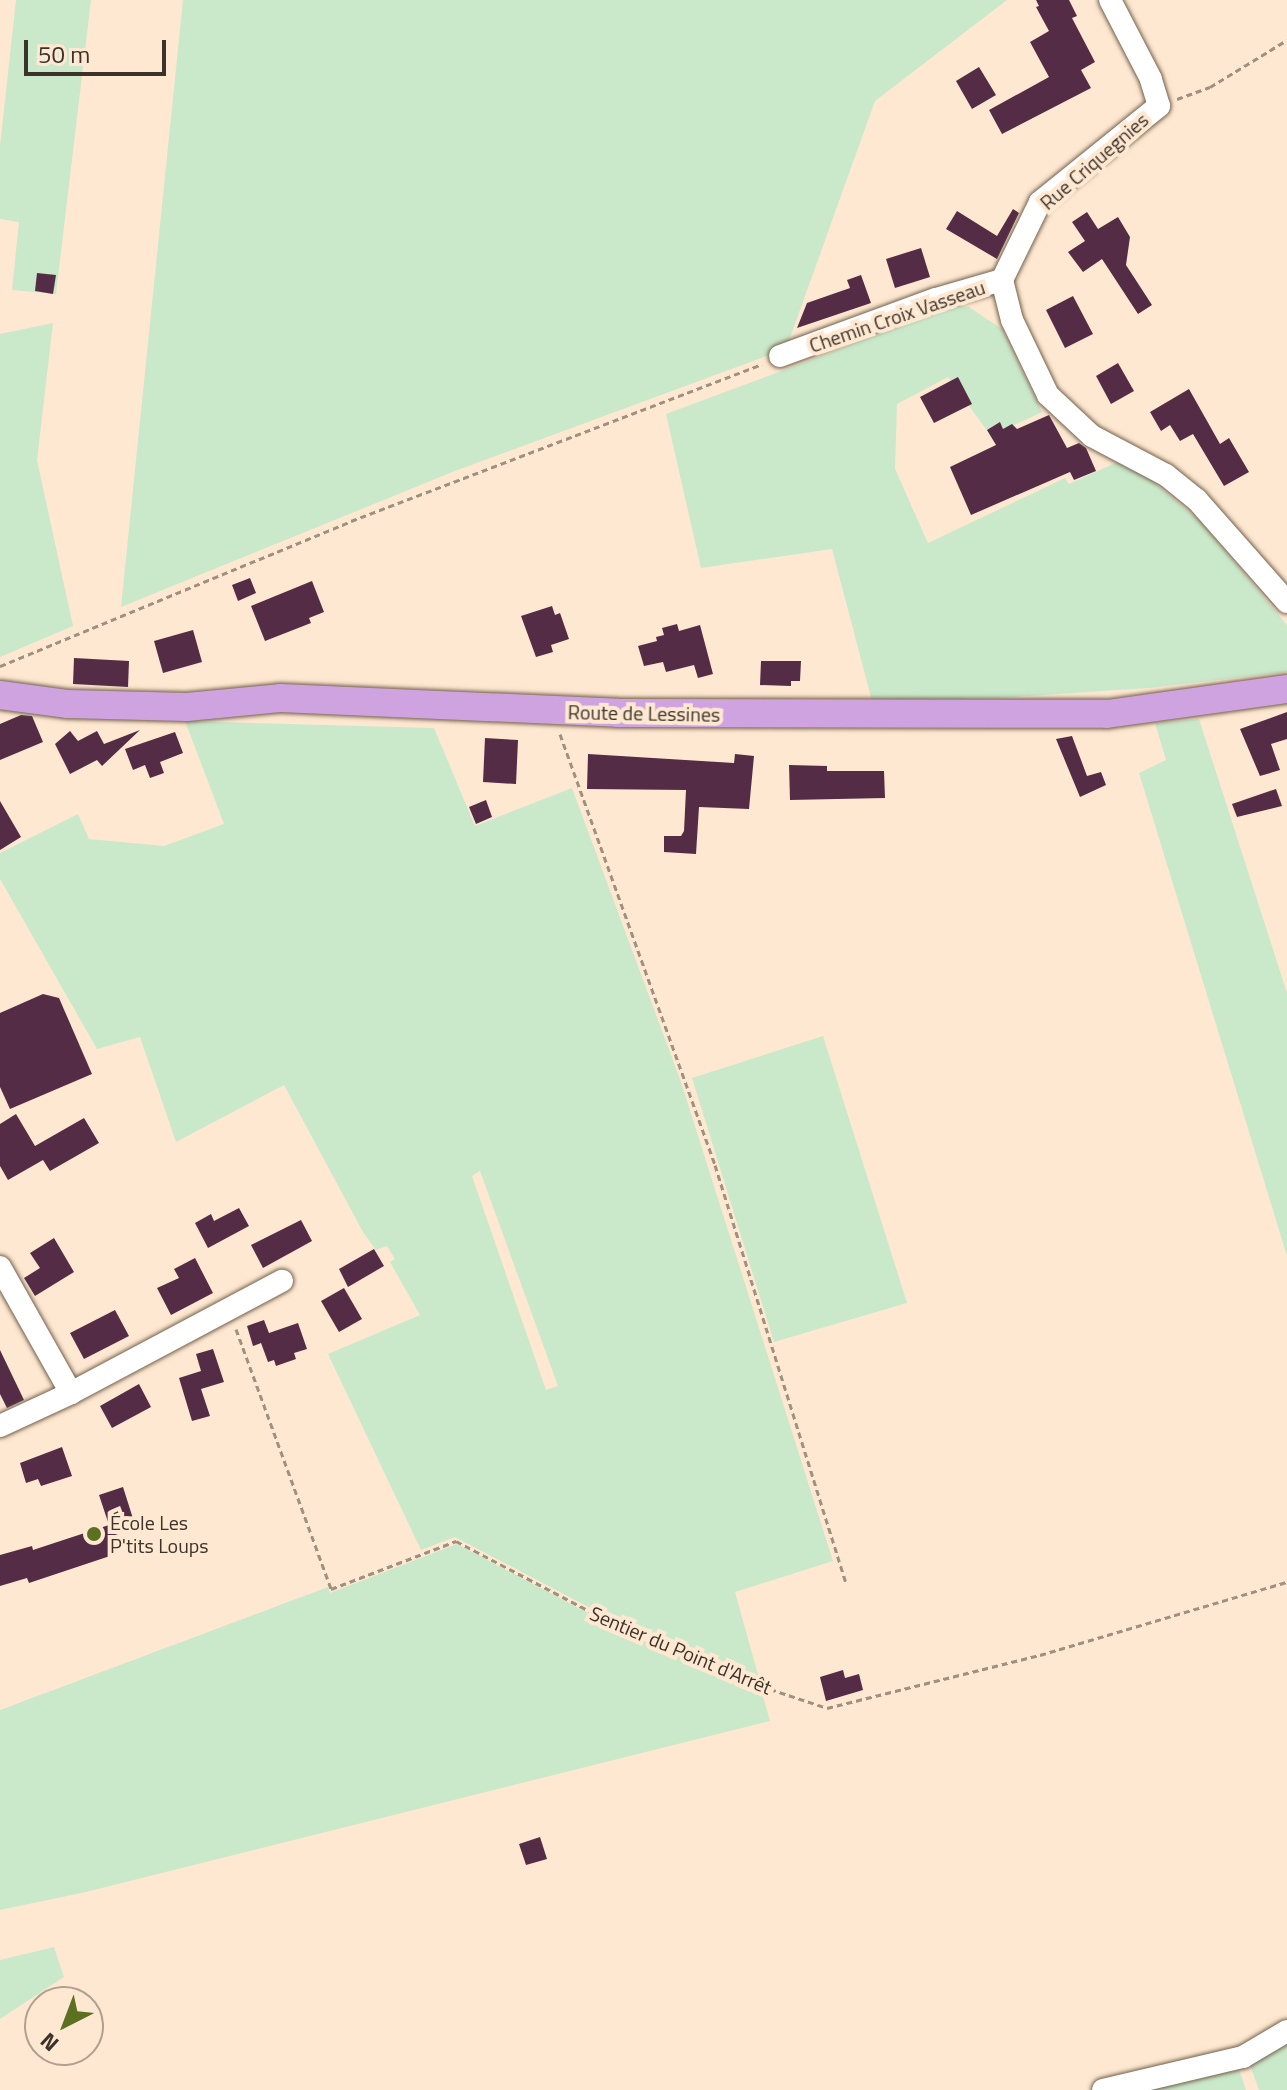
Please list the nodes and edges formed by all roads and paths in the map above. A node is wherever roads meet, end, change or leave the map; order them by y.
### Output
1 (1110, 0) edge
2 (1287, 40) edge
3 (1159, 106) junction
4 (1002, 280) junction
5 (780, 356) joint
6 (1287, 602) edge
7 (0, 666) edge
8 (1287, 689) edge
9 (0, 695) edge
10 (552, 712) junction
11 (0, 1267) edge
12 (282, 1281) dead end
13 (229, 1309) junction
14 (71, 1393) junction
15 (0, 1426) edge
16 (846, 1582) dead end
17 (1287, 1582) edge
18 (1287, 2031) edge
19 (1103, 2090) edge

1 - 3 street, Rue Criquegnies
2 - 3 path
3 - 4 street, Rue Criquegnies
4 - 5 street, Chemin Croix Vasseau
4 - 6 street, Chemin Croix Vasseau
5 - 7 path
8 - 10 main road, Route de Lessines
9 - 10 main road, Route de Lessines
10 - 16 path
11 - 14 street
12 - 13 street
13 - 14 street
13 - 17 path, Sentier du Point d'Arrêt
14 - 15 street
18 - 19 street

